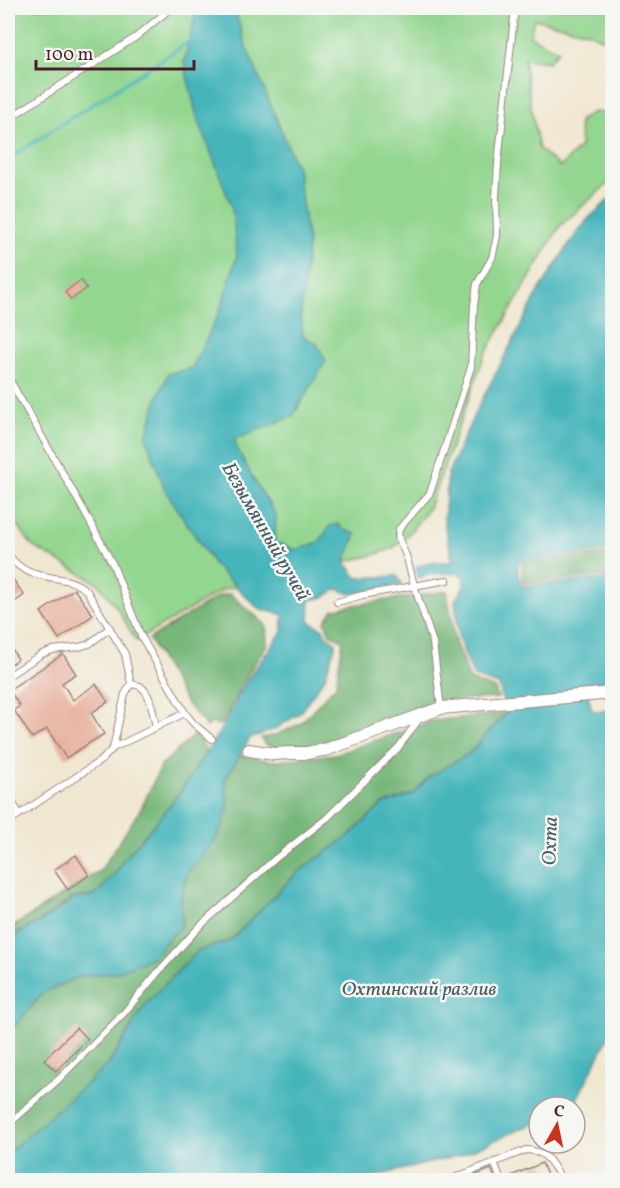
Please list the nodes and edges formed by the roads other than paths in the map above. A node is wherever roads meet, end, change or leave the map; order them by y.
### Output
1 (171, 8) edge
2 (515, 8) edge
3 (8, 119) edge
4 (8, 377) edge
5 (8, 554) edge
6 (447, 580) dead end
7 (414, 585) junction
8 (337, 602) dead end
9 (110, 628) junction
10 (8, 676) edge
11 (131, 684) junction
12 (612, 693) edge
13 (441, 708) junction
14 (185, 713) junction
15 (422, 714) junction
16 (156, 727) junction
17 (212, 739) dead end
18 (113, 748) junction
19 (249, 750) dead end
20 (8, 796) edge
21 (20, 813) junction
22 (8, 822) edge
23 (8, 1125) edge
24 (494, 1162) junction
25 (449, 1180) edge
26 (501, 1180) edge
27 (562, 1180) edge

1 - 3 lane
2 - 7 lane
4 - 14 lane
5 - 9 lane
6 - 7 lane
7 - 8 lane
7 - 13 lane
9 - 10 lane
9 - 11 lane
11 - 16 lane
11 - 18 lane
12 - 13 street
13 - 15 street
14 - 16 lane
14 - 17 lane
15 - 19 street
15 - 23 lane
16 - 18 lane
18 - 21 lane
20 - 21 lane
21 - 22 lane
24 - 25 lane
24 - 26 lane
24 - 27 lane

